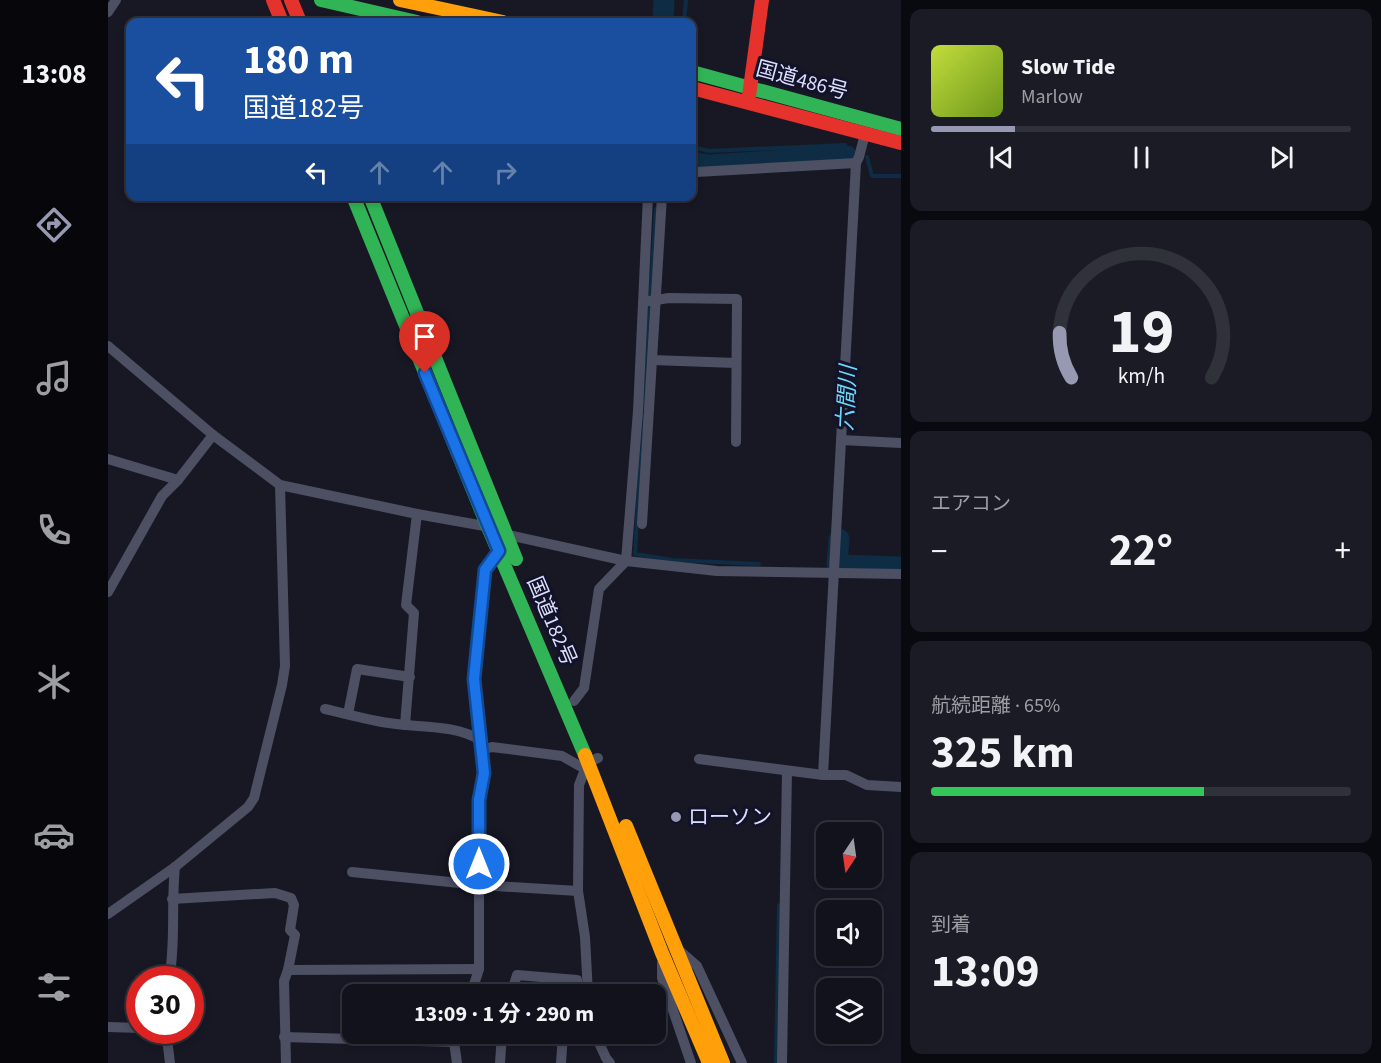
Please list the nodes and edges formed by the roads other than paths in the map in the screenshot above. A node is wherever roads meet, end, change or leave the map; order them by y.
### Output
1 (116, 0) edge
2 (273, 0) edge
3 (291, 0) edge
4 (321, 0) edge
5 (400, 0) edge
6 (762, 0) edge
7 (108, 12) edge
8 (280, 18) edge
9 (298, 18) edge
10 (400, 18) edge
11 (483, 18) edge
12 (696, 73) edge
13 (750, 87) junction
14 (696, 89) edge
15 (748, 102) junction
16 (901, 129) edge
17 (865, 134) junction
18 (901, 143) edge
19 (856, 163) junction
20 (696, 172) edge
21 (355, 201) edge
22 (372, 201) edge
23 (648, 201) edge
24 (662, 201) edge
25 (646, 246) junction
26 (659, 248) junction
27 (643, 301) junction
28 (656, 301) junction
29 (108, 346) edge
30 (649, 362) junction
31 (736, 363) junction
32 (643, 411) junction
33 (213, 435) junction
34 (841, 441) junction
35 (736, 442) dead end
36 (901, 443) edge
37 (108, 459) edge
38 (178, 480) junction
39 (280, 485) junction
40 (631, 513) junction
41 (417, 514) junction
42 (488, 527) junction
43 (506, 534) junction
44 (499, 551) junction
45 (626, 561) junction
46 (833, 572) junction
47 (901, 574) edge
48 (108, 592) edge
49 (411, 677) junction
50 (574, 700) junction
51 (326, 709) dead end
52 (348, 714) junction
53 (405, 725) junction
54 (481, 745) junction
55 (699, 759) dead end
56 (590, 763) junction
57 (787, 771) junction
58 (823, 775) junction
59 (901, 787) edge
60 (175, 867) junction
61 (352, 872) dead end
62 (479, 885) junction
63 (578, 891) junction
64 (172, 899) junction
65 (108, 914) edge
66 (676, 948) junction
67 (662, 954) junction
68 (171, 966) edge
69 (479, 969) junction
70 (288, 970) junction
71 (474, 984) edge
72 (514, 984) edge
73 (578, 984) edge
74 (587, 984) edge
75 (108, 1027) edge
76 (126, 1028) edge
77 (284, 1037) junction
78 (342, 1037) edge
79 (168, 1044) edge
80 (456, 1044) edge
81 (501, 1044) edge
82 (562, 1044) edge
83 (600, 1044) edge
84 (170, 1063) edge
85 (286, 1063) edge
86 (457, 1063) edge
87 (500, 1063) edge
88 (561, 1063) edge
89 (610, 1063) edge
90 (691, 1063) edge
91 (709, 1063) edge
92 (723, 1063) edge
93 (742, 1063) edge
94 (782, 1063) edge

1 - 7 street
2 - 8 main road
3 - 9 main road
4 - 10 main road
5 - 11 main road
6 - 13 main road
12 - 13 main road, 国道486号
13 - 15 main road
13 - 16 main road, 国道486号
14 - 15 main road, 国道486号
15 - 17 main road, 国道486号
17 - 18 main road, 国道486号
17 - 19 street
19 - 20 street
19 - 34 street
21 - 42 main road, 国道182号
22 - 43 main road, 国道182号
23 - 24 street
23 - 25 street
24 - 26 street
25 - 26 street
25 - 27 street
26 - 28 street
27 - 28 street
27 - 30 street
28 - 30 street
28 - 31 street
29 - 33 street
30 - 31 street
30 - 32 street
31 - 35 street
32 - 40 street
32 - 40 street
33 - 38 street
33 - 39 street
34 - 36 street
34 - 46 street
37 - 38 street
38 - 48 street
39 - 41 street
39 - 60 street
40 - 45 street
41 - 42 street
41 - 49 street
42 - 43 street
42 - 44 main road, 国道182号
43 - 45 street
43 - 50 main road, 国道182号
44 - 54 street
44 - 56 main road, 国道182号
45 - 46 street
45 - 50 street
46 - 47 street
46 - 58 street
49 - 52 street
49 - 53 street
50 - 56 main road, 国道182号
51 - 52 street
52 - 53 street
53 - 54 street
54 - 56 street
54 - 62 street
55 - 57 street
56 - 63 street
56 - 66 main road, 国道182号
56 - 67 main road, 国道182号
57 - 58 street
57 - 94 street
58 - 59 street
60 - 64 street
60 - 65 street
61 - 62 street
62 - 63 street
62 - 69 street
63 - 74 street
64 - 68 street
64 - 70 street
66 - 92 main road, 国道182号
66 - 93 street
67 - 90 street
67 - 91 main road, 国道182号
69 - 70 street
69 - 71 street
70 - 77 street
72 - 73 street
75 - 76 street
77 - 78 street
77 - 85 street
79 - 84 street
80 - 86 street
81 - 87 street
82 - 88 street
83 - 89 street

